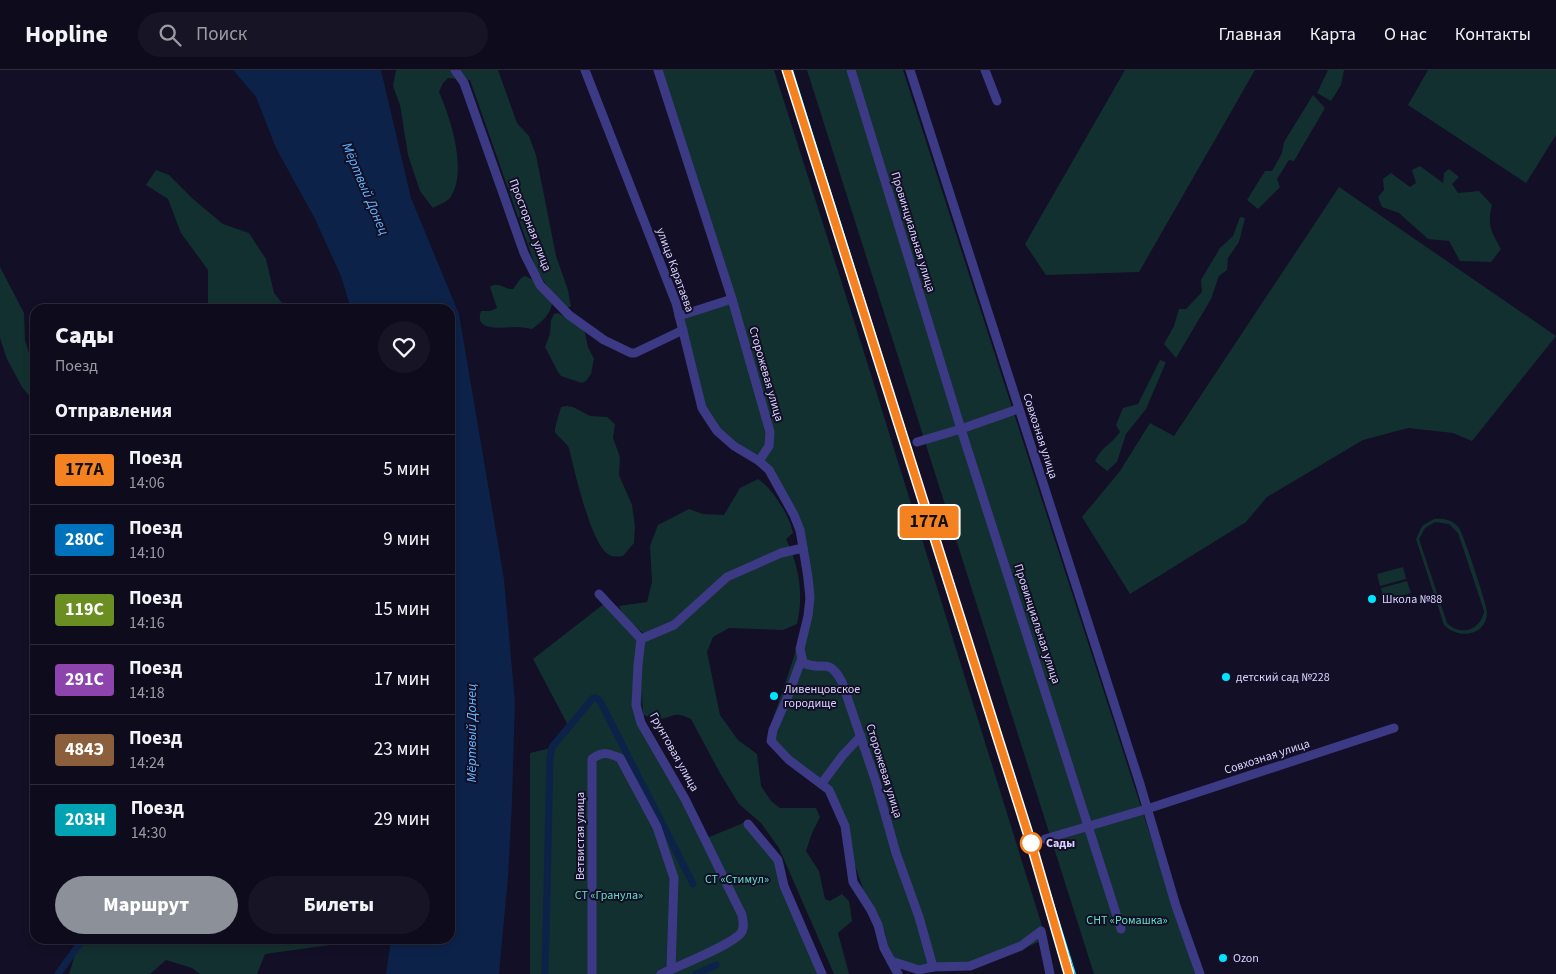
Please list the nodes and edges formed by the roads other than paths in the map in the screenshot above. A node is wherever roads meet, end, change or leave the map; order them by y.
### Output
1 (455, 70) edge
2 (585, 70) edge
3 (658, 70) edge
4 (851, 70) edge
5 (910, 70) edge
6 (985, 70) edge
7 (997, 101) dead end
8 (732, 299) junction
9 (680, 316) junction
10 (683, 330) junction
11 (1018, 409) junction
12 (961, 429) junction
13 (917, 442) dead end
14 (759, 461) junction
15 (803, 548) junction
16 (599, 594) dead end
17 (642, 639) junction
18 (802, 658) junction
19 (1394, 728) dead end
20 (861, 736) junction
21 (822, 783) junction
22 (1147, 809) junction
23 (748, 824) dead end
24 (1090, 827) junction
25 (1045, 839) dead end
26 (1121, 929) dead end
27 (891, 962) junction
28 (933, 966) junction
29 (671, 969) junction
30 (592, 974) edge
31 (661, 974) edge
32 (822, 974) edge
33 (898, 974) edge
34 (1050, 974) edge
35 (1200, 974) edge

1 - 10 street, Просторная улица
2 - 9 street, улица Каратаева
3 - 8 street, Сторожевая улица
4 - 12 street, Провинциальная улица
5 - 11 street, Совхозная улица
6 - 7 street
8 - 9 street
8 - 14 street, Сторожевая улица
9 - 10 street, улица Каратаева
10 - 14 street, улица Каратаева
11 - 12 street
11 - 22 street, Совхозная улица
12 - 13 street
12 - 24 street, Провинциальная улица
14 - 15 street
15 - 17 street
15 - 18 street
16 - 17 street
17 - 29 street, Грунтовая улица
18 - 20 street, Сторожевая улица
18 - 21 street
19 - 22 street, Совхозная улица
20 - 21 street
20 - 28 street, Сторожевая улица
21 - 27 street
22 - 24 street
22 - 35 street, Совхозная улица
23 - 32 street
24 - 25 street
24 - 26 street, Провинциальная улица
27 - 28 street
27 - 33 street
28 - 34 street
29 - 30 street, Ветвистая улица
29 - 31 street, Грунтовая улица

